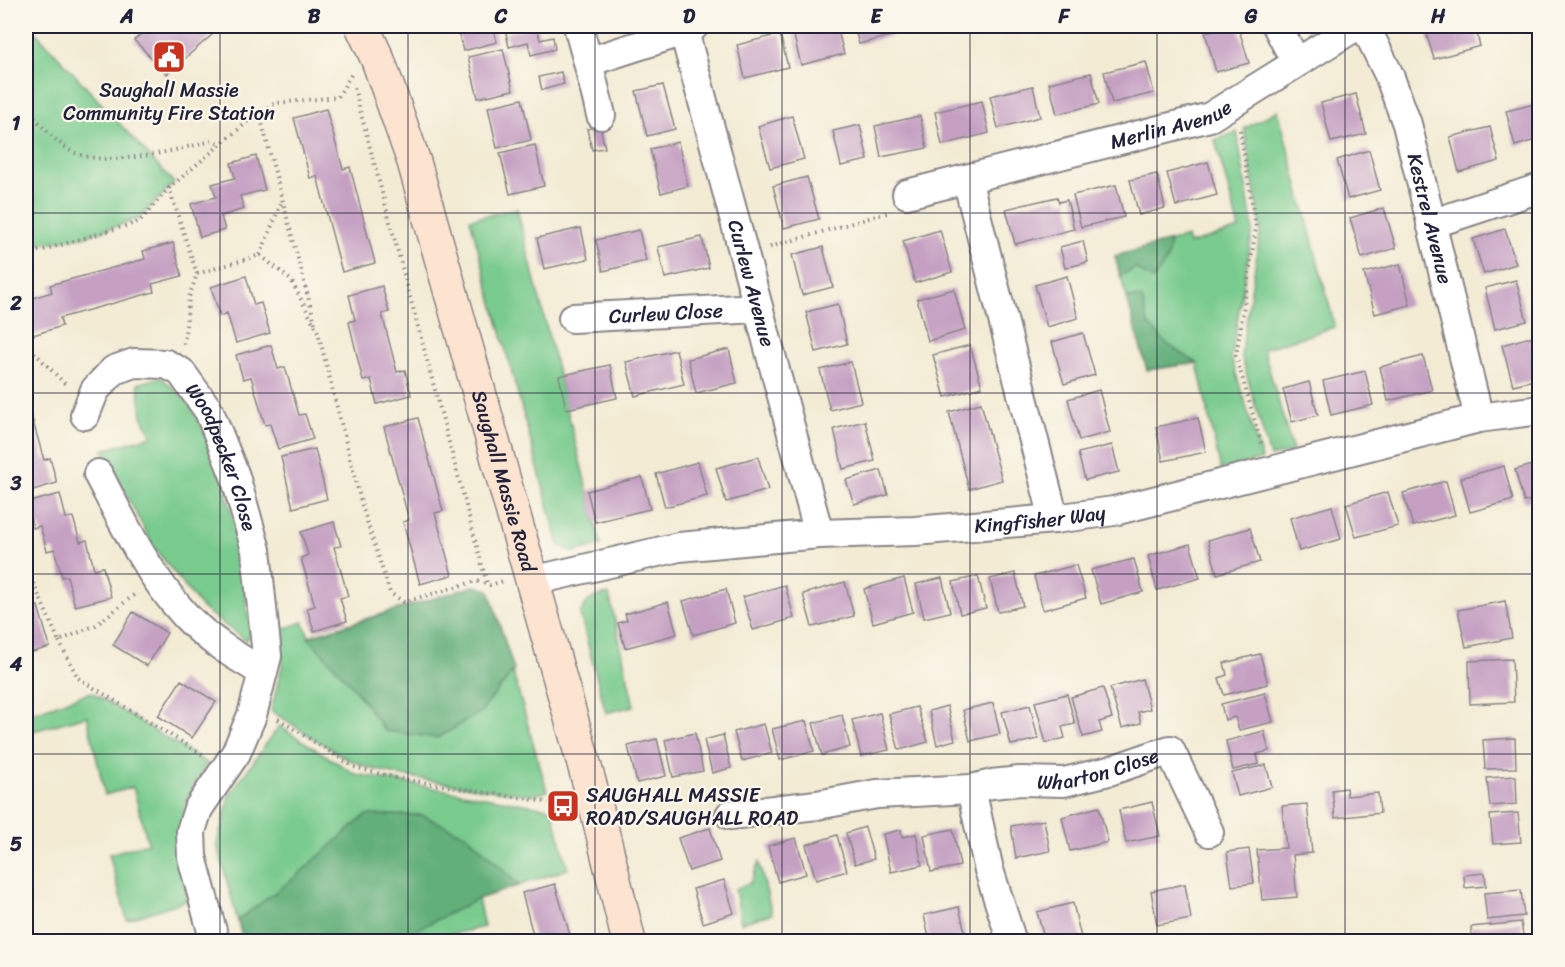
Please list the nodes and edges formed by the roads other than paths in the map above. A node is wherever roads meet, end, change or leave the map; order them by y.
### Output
1 (578, 26) edge
2 (1277, 26) edge
3 (1356, 26) edge
4 (1365, 26) edge
5 (689, 28) edge
6 (366, 34) edge
7 (588, 62) junction
8 (1296, 62) junction
9 (601, 115) dead end
10 (967, 179) junction
11 (1539, 188) edge
12 (907, 194) road end
13 (1431, 224) junction
14 (758, 309) junction
15 (573, 318) dead end
16 (1539, 410) edge
17 (86, 411) road end
18 (1479, 418) junction
19 (98, 474) dead end
20 (1054, 519) junction
21 (819, 534) junction
22 (531, 577) junction
23 (263, 672) junction
24 (971, 789) junction
25 (730, 815) dead end
26 (1209, 832) dead end
27 (215, 942) edge
28 (630, 942) edge
29 (1012, 942) edge

1 - 7 street
2 - 8 street
3 - 8 street, Merlin Avenue
4 - 13 street, Kestrel Avenue
5 - 7 street
5 - 14 street, Curlew Avenue
6 - 22 main road, Saughall Massie Road
7 - 9 street
8 - 10 street, Merlin Avenue
10 - 12 street, Merlin Avenue
10 - 20 street
11 - 13 street
13 - 18 street, Kestrel Avenue
14 - 15 street, Curlew Close
14 - 21 street, Curlew Avenue
16 - 18 street, Kingfisher Way
17 - 23 street, Woodpecker Close
18 - 20 street, Kingfisher Way
19 - 23 street
20 - 21 street, Kingfisher Way
21 - 22 street, Kingfisher Way
22 - 28 main road, Saughall Massie Road
23 - 27 street, Woodpecker Close
24 - 25 street
24 - 26 street, Wharton Close
24 - 29 street

